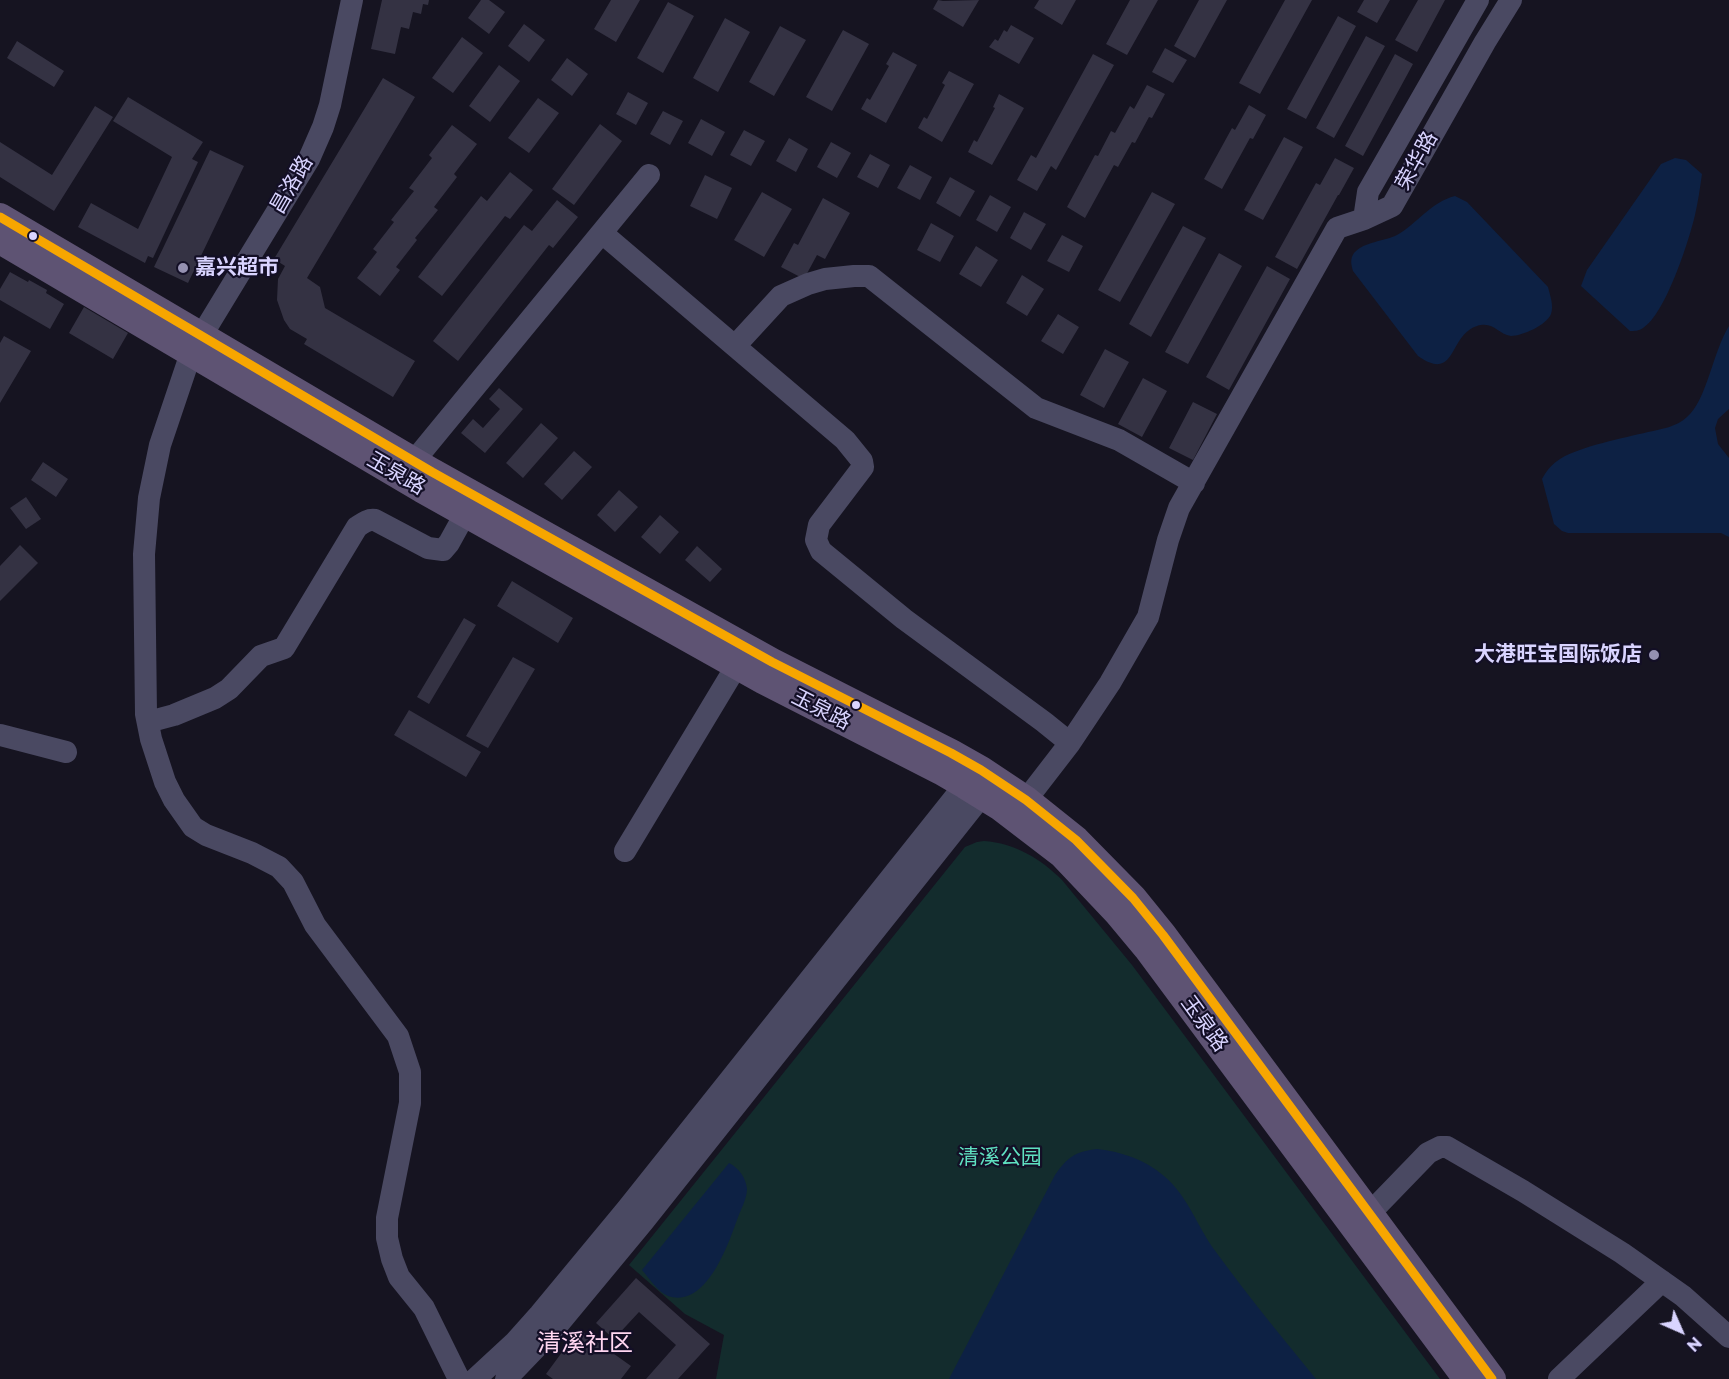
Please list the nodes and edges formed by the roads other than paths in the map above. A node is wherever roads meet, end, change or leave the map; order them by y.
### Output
1 (352, 0) edge
2 (1478, 0) edge
3 (1510, 0) edge
4 (650, 175) dead end
5 (0, 217) edge
6 (1364, 219) junction
7 (602, 233) junction
8 (0, 240) edge
9 (196, 345) junction
10 (735, 346) junction
11 (414, 461) junction
12 (1194, 483) junction
13 (465, 514) junction
14 (737, 665) junction
15 (148, 722) junction
16 (0, 735) edge
17 (1070, 743) junction
18 (66, 752) dead end
19 (980, 782) junction
20 (1026, 800) junction
21 (625, 851) dead end
22 (1369, 1214) junction
23 (1662, 1281) junction
24 (1720, 1316) edge
25 (1729, 1337) edge
26 (459, 1379) edge
27 (475, 1379) edge
28 (506, 1379) edge
29 (1467, 1379) edge
30 (1492, 1379) edge
31 (1559, 1379) edge

1 - 9 street, 昌洛路
2 - 6 street, 荣华路
3 - 6 street, 荣华路
4 - 7 street
5 - 9 main road, 玉泉路
6 - 12 street
7 - 10 street
7 - 11 street
8 - 9 main road, 玉泉路
9 - 11 main road, 玉泉路
9 - 13 main road, 玉泉路
9 - 15 street, 昌洛路
10 - 12 street
10 - 17 street
11 - 19 main road, 玉泉路
12 - 17 street
13 - 14 main road, 玉泉路
13 - 15 street
14 - 19 main road, 玉泉路
14 - 21 street
15 - 26 street, 昌洛路
16 - 18 street
17 - 20 street
19 - 20 main road, 玉泉路
19 - 27 street
19 - 28 street
19 - 29 main road, 玉泉路
20 - 22 main road, 玉泉路
22 - 23 street
22 - 30 main road, 玉泉路
23 - 24 street
23 - 31 street
24 - 25 street

